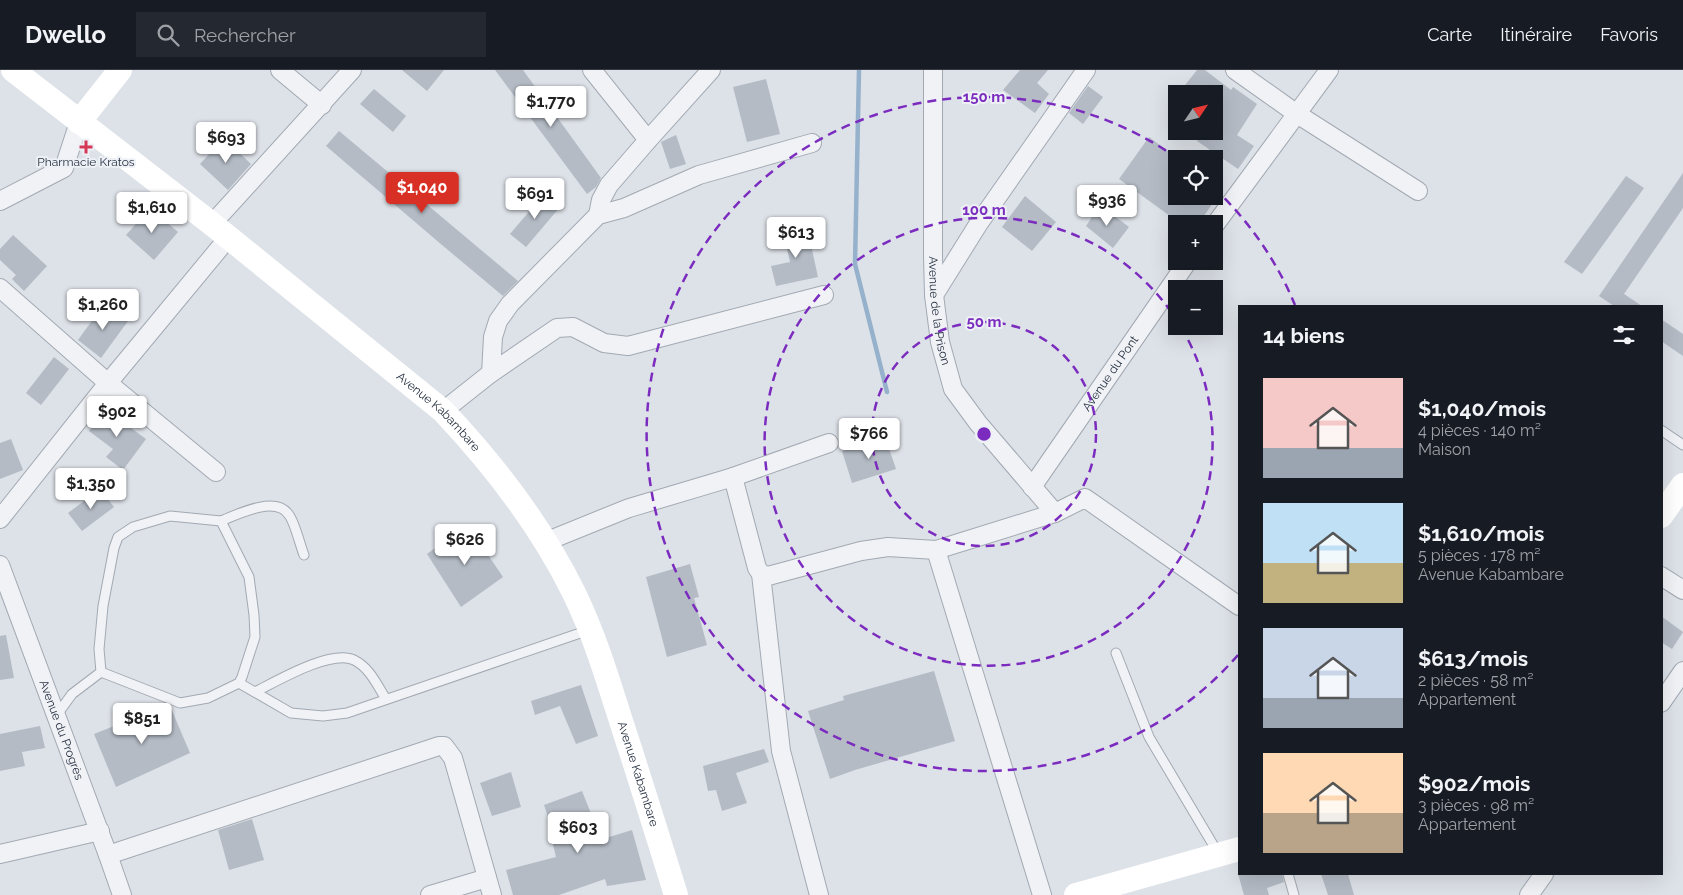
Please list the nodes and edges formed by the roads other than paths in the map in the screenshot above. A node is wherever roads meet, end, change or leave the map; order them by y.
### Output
1 (13, 70) edge
2 (120, 70) edge
3 (280, 70) edge
4 (352, 70) edge
5 (592, 70) edge
6 (711, 70) edge
7 (1086, 70) edge
8 (1235, 70) edge
9 (1329, 70) edge
10 (935, 74) edge
11 (322, 105) junction
12 (1297, 114) junction
13 (79, 122) junction
14 (648, 140) junction
15 (812, 143) dead end
16 (1418, 191) dead end
17 (0, 201) edge
18 (598, 215) junction
19 (1222, 215) edge
20 (220, 231) junction
21 (1182, 270) edge
22 (0, 288) edge
23 (824, 295) dead end
24 (934, 295) junction
25 (490, 372) junction
26 (108, 383) junction
27 (444, 411) junction
28 (1663, 431) edge
29 (829, 443) dead end
30 (1683, 445) edge
31 (216, 472) dead end
32 (733, 477) junction
33 (1683, 485) edge
34 (1032, 487) junction
35 (1054, 513) junction
36 (1663, 513) edge
37 (0, 519) edge
38 (221, 521) junction
39 (545, 542) junction
40 (936, 550) junction
41 (304, 555) dead end
42 (0, 565) edge
43 (761, 574) junction
44 (1663, 577) edge
45 (1683, 590) edge
46 (1238, 605) edge
47 (590, 630) junction
48 (1116, 654) dead end
49 (1683, 671) edge
50 (101, 672) junction
51 (239, 682) junction
52 (255, 692) junction
53 (386, 699) junction
54 (1663, 700) edge
55 (56, 716) junction
56 (100, 831) junction
57 (1229, 852) edge
58 (0, 854) edge
59 (108, 854) junction
60 (1288, 875) edge
61 (1543, 875) edge
62 (487, 878) junction
63 (122, 895) edge
64 (430, 895) edge
65 (492, 895) edge
66 (676, 895) edge
67 (819, 895) edge
68 (1042, 895) edge
69 (1076, 895) edge
70 (1294, 895) edge
71 (1529, 895) edge

1 - 13 main road, Avenue Kabambare
2 - 13 main road
3 - 11 street
4 - 11 street
5 - 14 street
6 - 14 street
7 - 24 street
8 - 12 street
9 - 12 street
10 - 24 street, Avenue de la Prison
11 - 20 street
12 - 16 street
12 - 19 street
13 - 17 street
13 - 20 main road, Avenue Kabambare
14 - 18 street
15 - 18 street
18 - 25 street
20 - 26 street
20 - 27 main road, Avenue Kabambare
21 - 34 street, Avenue du Pont
22 - 26 street
23 - 25 street
24 - 34 street, Avenue de la Prison
25 - 27 street
26 - 31 street
26 - 37 street
27 - 39 main road, Avenue Kabambare
28 - 30 lane
29 - 32 street
32 - 39 street
32 - 43 street
33 - 36 main road
34 - 35 street, Avenue de la Prison
35 - 40 street
35 - 46 street
38 - 41 lane
38 - 50 lane
38 - 51 lane
39 - 47 main road, Avenue Kabambare
40 - 43 street
40 - 68 street
42 - 55 street, Avenue du Progrès
43 - 67 street
44 - 45 street
47 - 53 lane
47 - 66 main road, Avenue Kabambare
48 - 57 lane
49 - 54 street
50 - 51 lane
50 - 55 lane
51 - 52 lane
52 - 53 lane
52 - 53 lane
55 - 56 street, Avenue du Progrès
56 - 58 street
56 - 59 street, Avenue du Progrès
57 - 69 main road
59 - 62 street
59 - 63 street, Avenue du Progrès
60 - 70 lane
61 - 71 street
62 - 64 street
62 - 65 street

